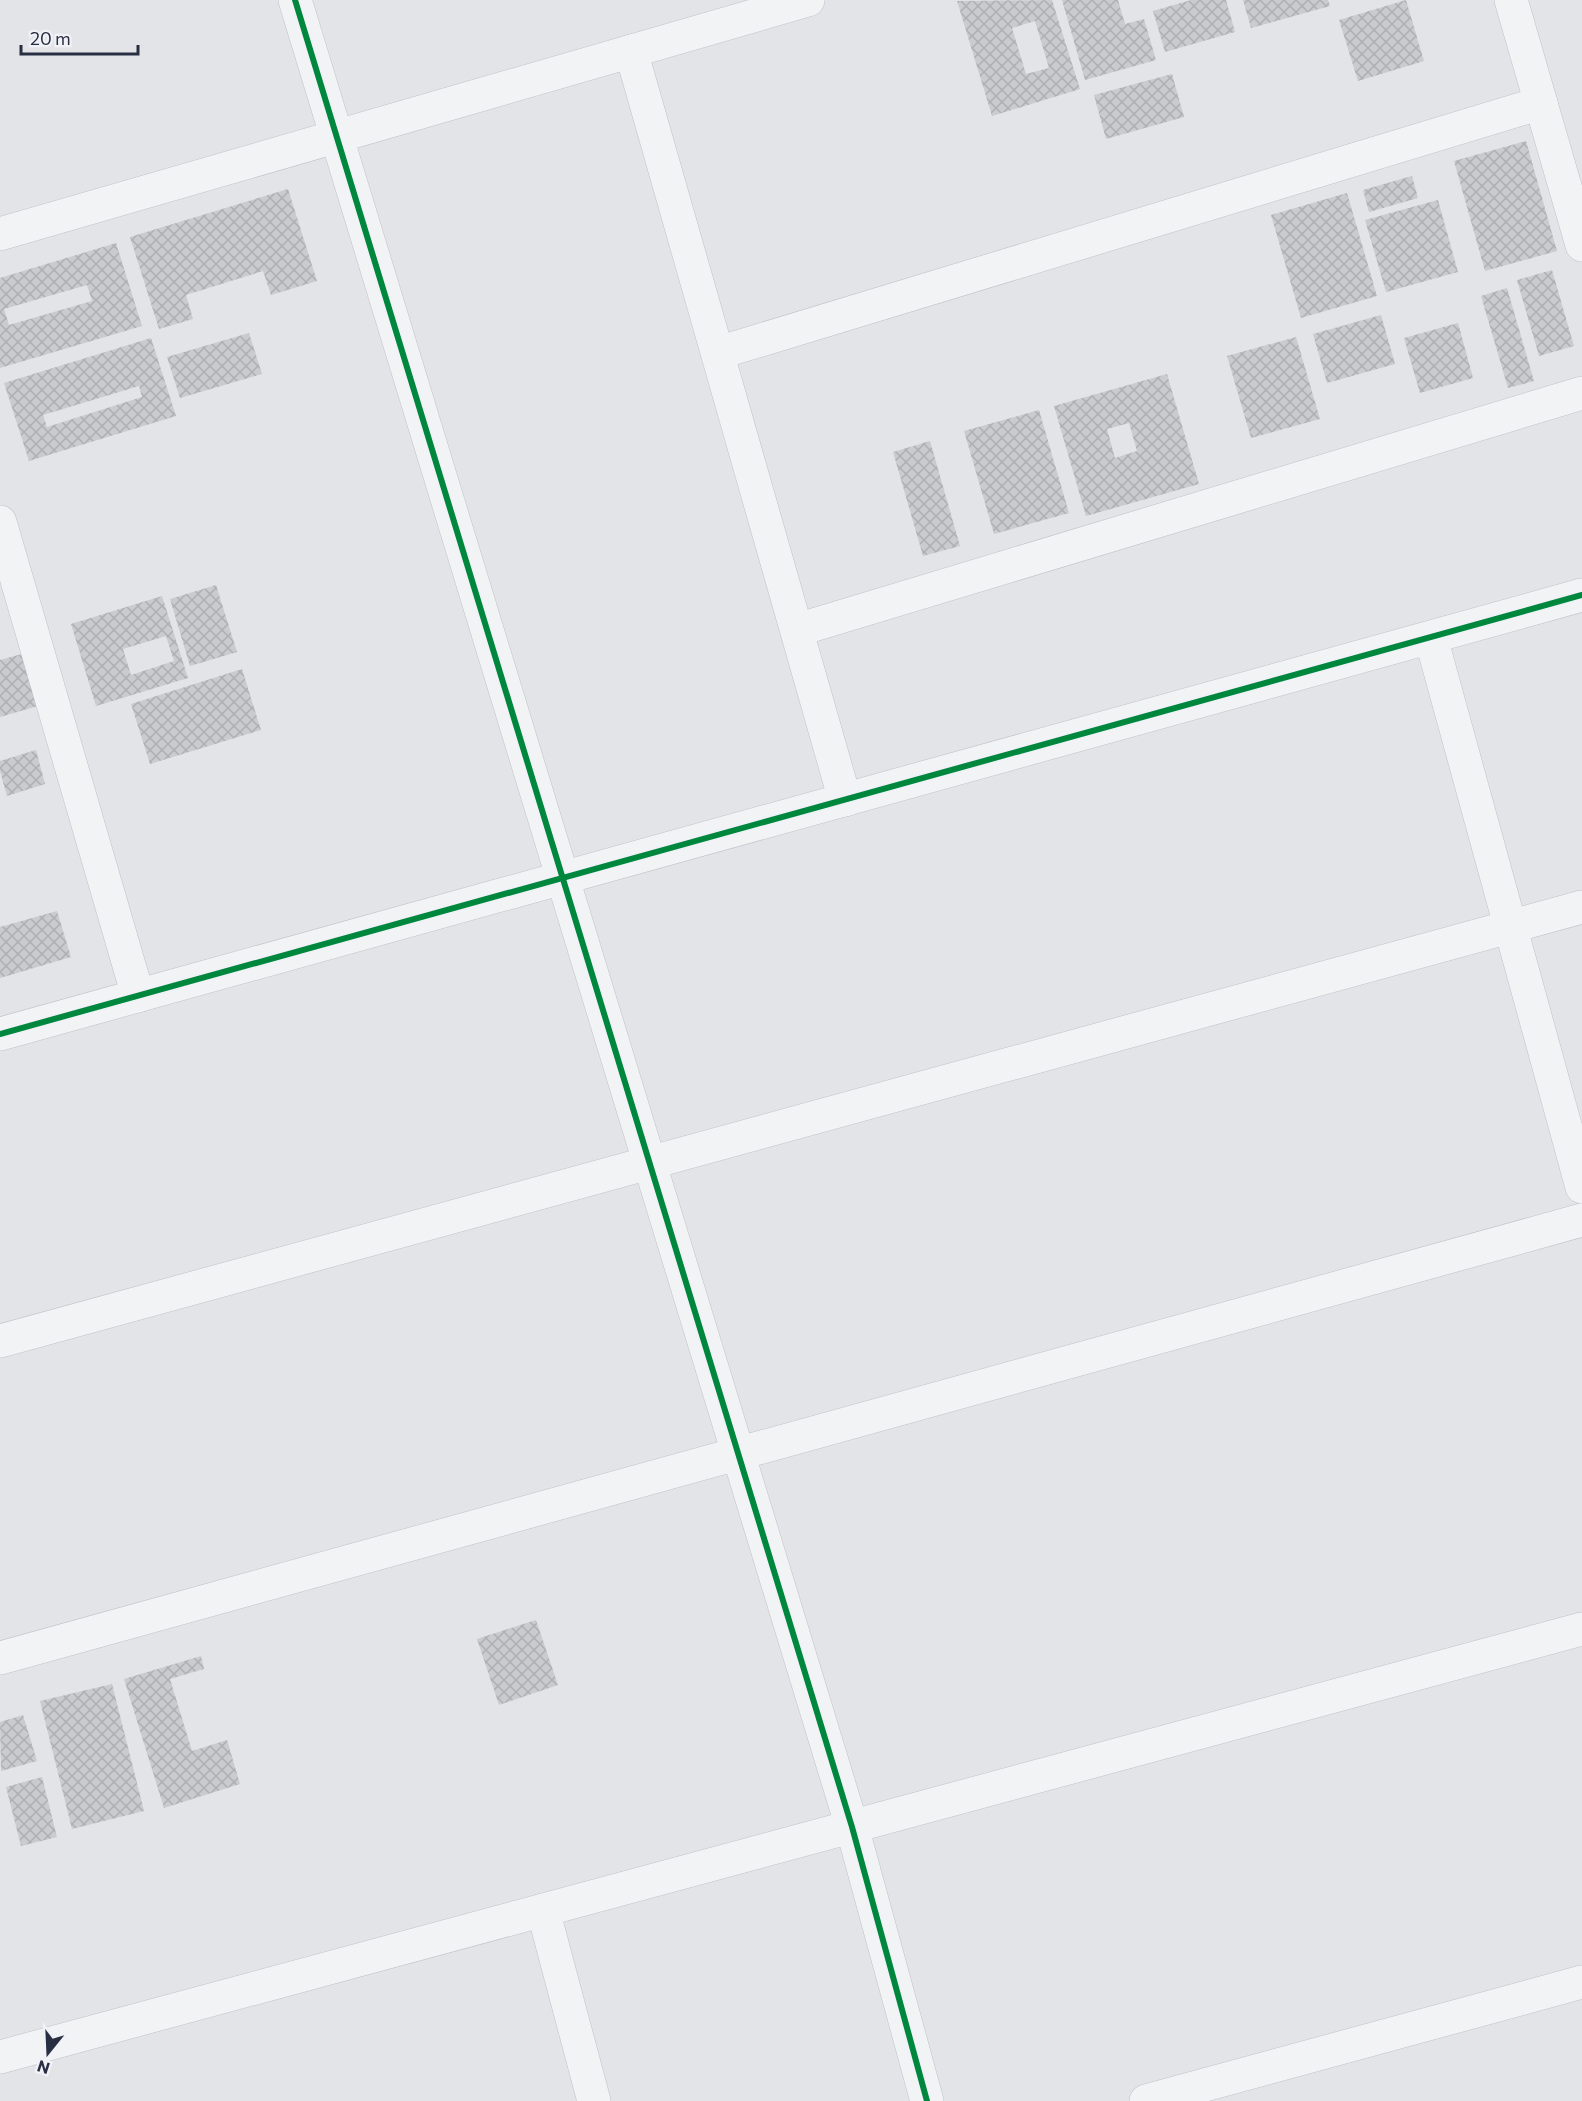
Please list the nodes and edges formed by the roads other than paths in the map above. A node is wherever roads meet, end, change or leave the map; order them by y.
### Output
1 (295, 0) edge
2 (808, 0) edge
3 (1511, 0) edge
4 (631, 51) junction
5 (1541, 103) junction
6 (337, 137) junction
7 (0, 234) edge
8 (1582, 245) edge
9 (718, 353) junction
10 (1582, 393) edge
11 (0, 522) edge
12 (1582, 596) edge
13 (797, 630) junction
14 (1431, 638) junction
15 (845, 800) junction
16 (563, 877) junction
17 (1582, 908) edge
18 (1510, 927) junction
19 (138, 996) junction
20 (0, 1034) edge
21 (650, 1162) junction
22 (1582, 1186) edge
23 (1582, 1220) edge
24 (0, 1341) edge
25 (738, 1453) junction
26 (1582, 1629) edge
27 (0, 1658) edge
28 (852, 1827) junction
29 (543, 1910) junction
30 (1582, 1982) edge
31 (0, 2057) edge
32 (594, 2101) edge
33 (927, 2101) edge
34 (1146, 2101) edge

1 - 6 street
2 - 4 street
3 - 5 street
4 - 6 street
4 - 9 street
5 - 8 street
5 - 9 street
6 - 7 street
6 - 16 street
9 - 13 street
10 - 13 street
11 - 19 street
12 - 14 street
13 - 15 street
14 - 15 street
14 - 18 street
15 - 16 street
16 - 19 street
16 - 21 street
17 - 18 street
18 - 21 street
18 - 22 street
19 - 20 street
21 - 24 street
21 - 25 street
23 - 25 street
25 - 27 street
25 - 28 street
26 - 28 street
28 - 29 street
28 - 33 street
29 - 31 street
29 - 32 street
30 - 34 street

